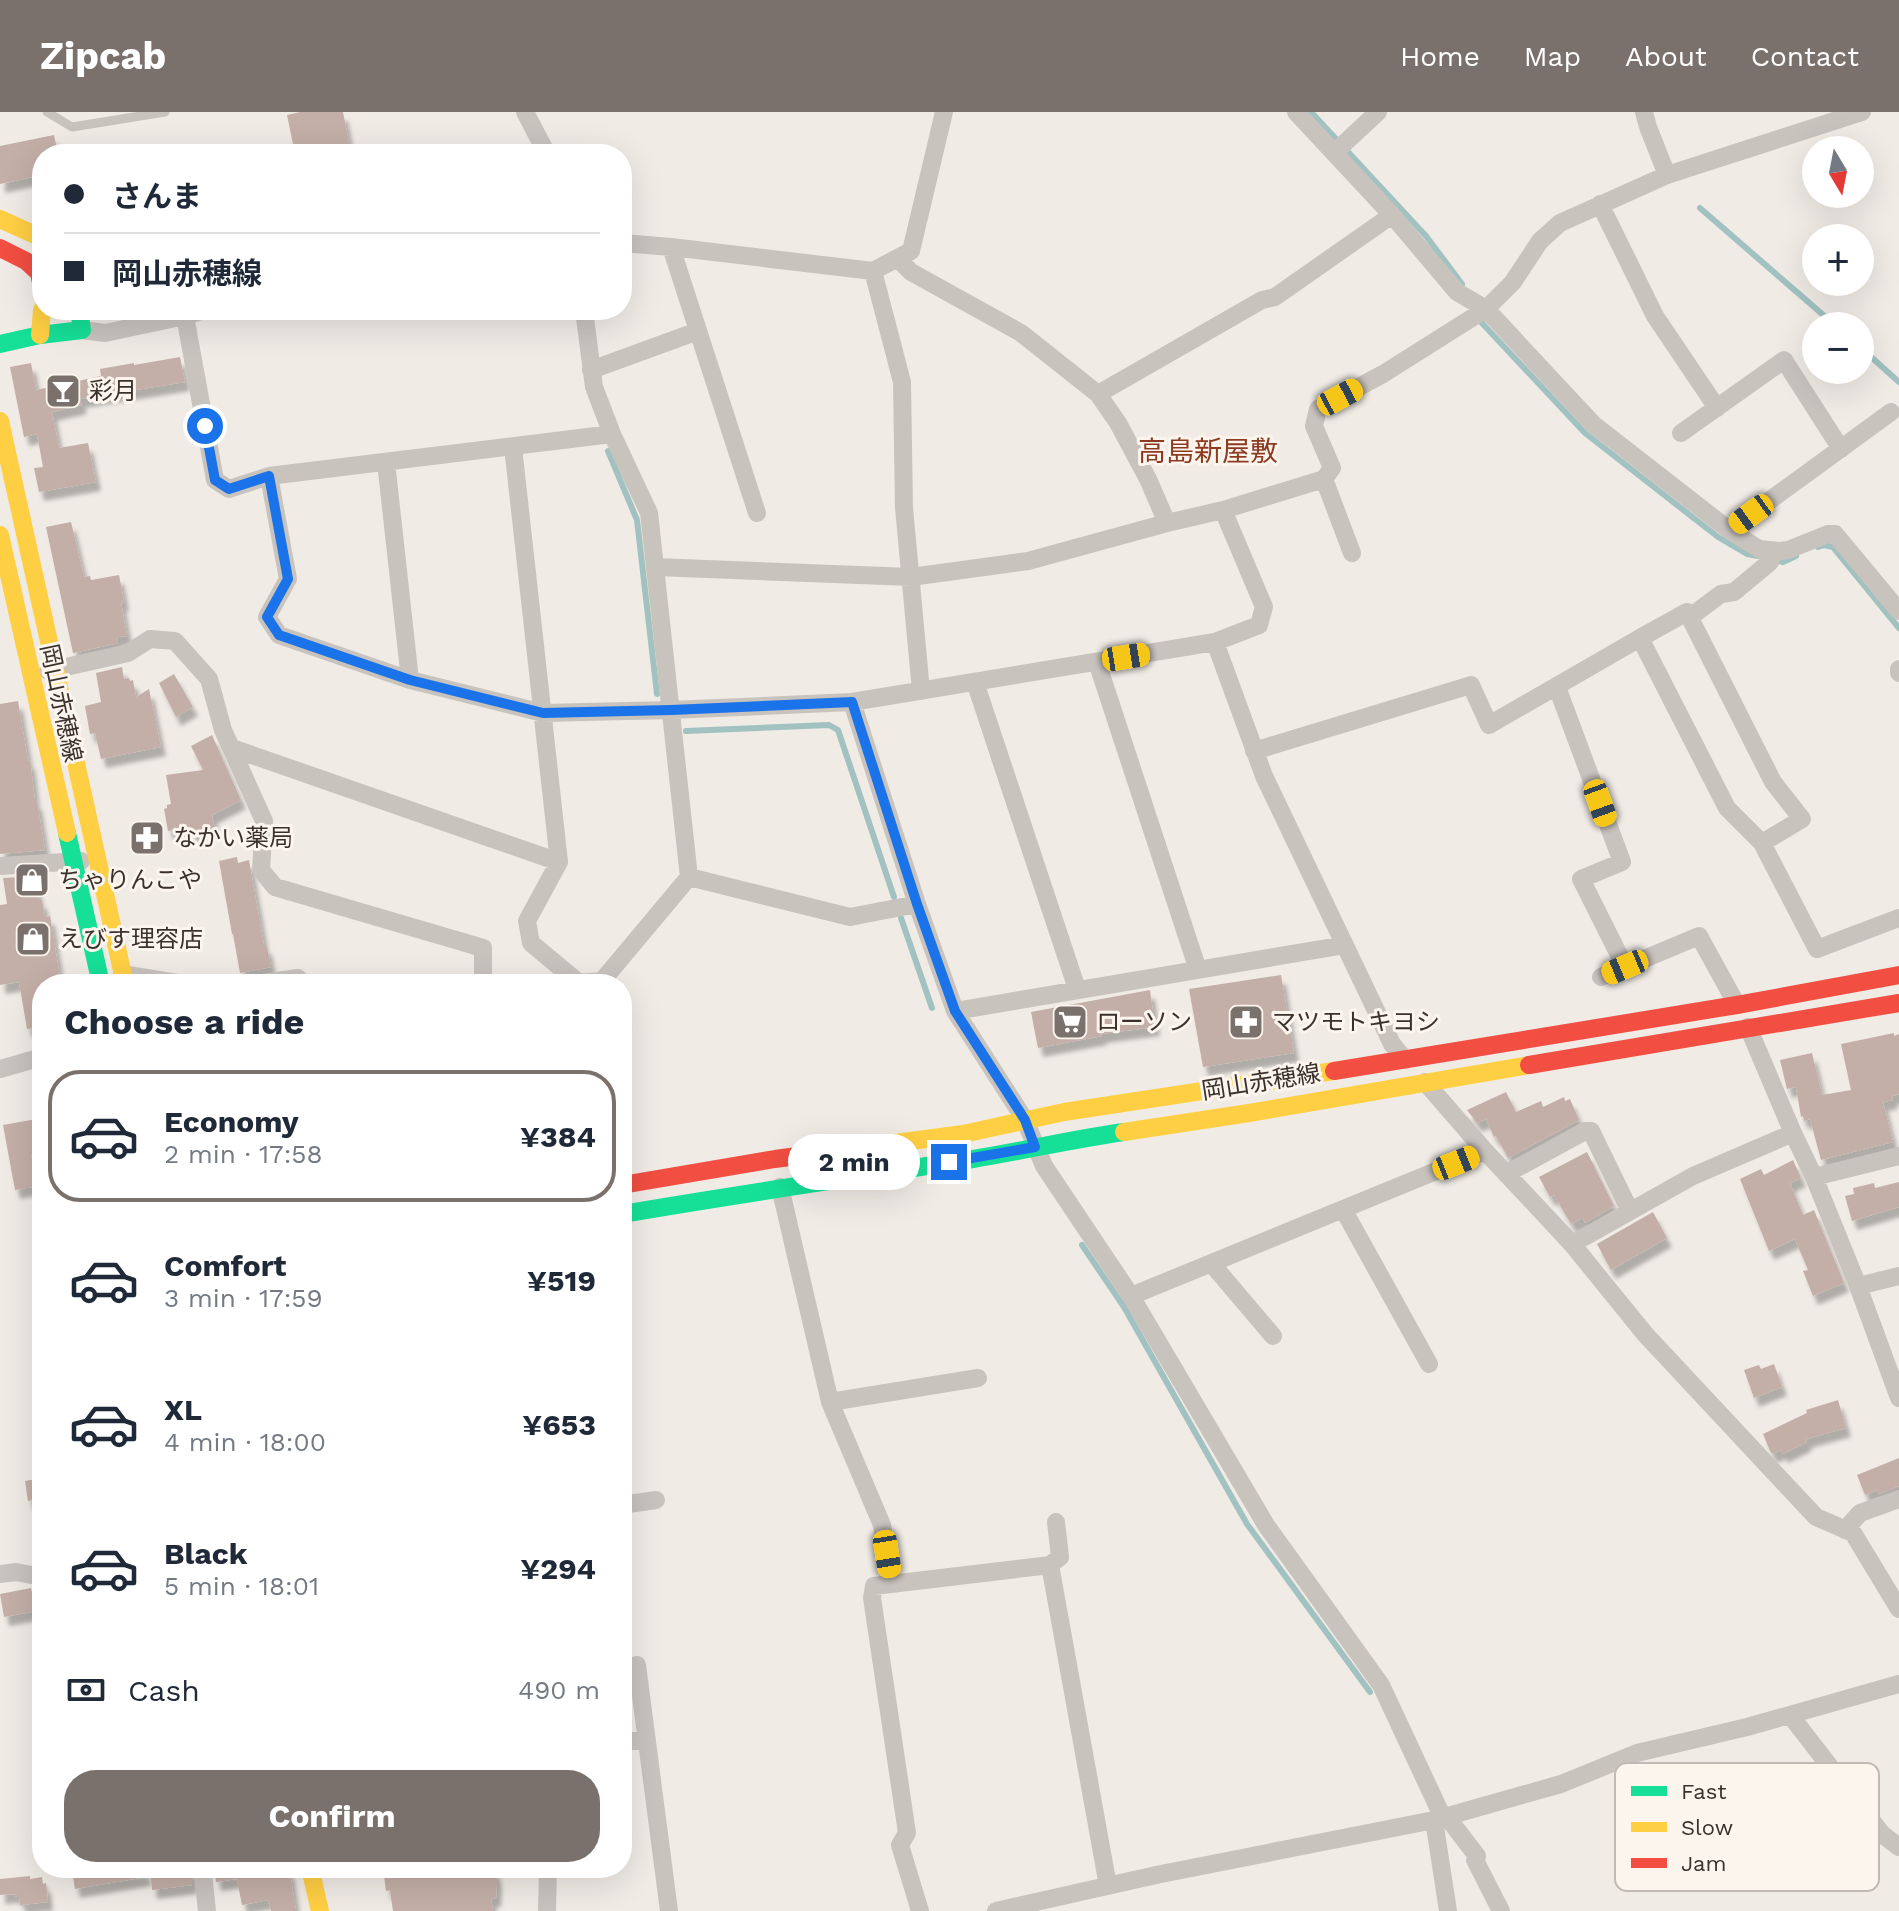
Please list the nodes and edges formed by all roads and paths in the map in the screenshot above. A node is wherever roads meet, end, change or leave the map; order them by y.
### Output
1 (47, 112) edge
2 (165, 112) edge
3 (525, 112) edge
4 (944, 112) edge
5 (1296, 112) edge
6 (1378, 112) edge
7 (1644, 112) edge
8 (1862, 112) edge
9 (542, 144) edge
10 (1339, 148) junction
11 (1667, 175) junction
12 (1600, 204) junction
13 (1392, 215) junction
14 (0, 219) edge
15 (32, 233) edge
16 (632, 244) edge
17 (671, 247) junction
18 (0, 248) edge
19 (897, 258) junction
20 (32, 267) edge
21 (873, 271) junction
22 (1486, 309) junction
23 (41, 320) edge
24 (80, 320) edge
25 (166, 320) edge
26 (186, 320) edge
27 (585, 320) edge
28 (82, 330) junction
29 (698, 331) junction
30 (40, 335) junction
31 (0, 344) edge
32 (591, 370) junction
33 (1098, 394) junction
34 (1717, 408) junction
35 (1891, 412) dead end
36 (0, 421) edge
37 (1681, 433) dead end
38 (612, 434) junction
39 (513, 447) junction
40 (1841, 449) junction
41 (386, 462) junction
42 (269, 476) junction
43 (1324, 479) junction
44 (1223, 510) junction
45 (757, 513) dead end
46 (1167, 523) junction
47 (1729, 530) junction
48 (0, 535) edge
49 (1352, 553) dead end
50 (1772, 557) junction
51 (656, 567) junction
52 (911, 577) junction
53 (1899, 611) edge
54 (1690, 617) junction
55 (1640, 638) junction
56 (1215, 642) junction
57 (1097, 662) junction
58 (54, 670) junction
59 (31, 674) junction
60 (410, 680) junction
61 (975, 682) junction
62 (1557, 687) junction
63 (921, 691) junction
64 (852, 702) junction
65 (671, 710) junction
66 (543, 713) junction
67 (232, 748) junction
68 (1254, 751) junction
69 (1762, 843) junction
70 (96, 858) junction
71 (75, 862) junction
72 (559, 862) junction
73 (0, 866) edge
74 (689, 877) junction
75 (917, 904) junction
76 (1899, 918) edge
77 (1345, 945) junction
78 (1625, 967) junction
79 (1198, 970) junction
80 (99, 974) edge
81 (123, 974) edge
82 (483, 974) edge
83 (568, 974) edge
84 (608, 974) edge
85 (1899, 975) edge
86 (1601, 977) dead end
87 (1077, 989) junction
88 (1899, 1003) edge
89 (1737, 1005) junction
90 (955, 1011) junction
91 (1748, 1027) junction
92 (32, 1060) edge
93 (1405, 1060) junction
94 (0, 1069) edge
95 (1425, 1082) junction
96 (1025, 1120) junction
97 (1793, 1133) junction
98 (1035, 1147) junction
99 (1485, 1151) junction
100 (1899, 1156) edge
101 (1506, 1174) junction
102 (1814, 1177) junction
103 (632, 1183) edge
104 (780, 1187) junction
105 (1343, 1209) junction
106 (1630, 1211) junction
107 (632, 1212) edge
108 (1572, 1244) junction
109 (1211, 1263) junction
110 (1899, 1276) edge
111 (1858, 1286) junction
112 (1131, 1296) junction
113 (1273, 1336) dead end
114 (1429, 1364) dead end
115 (978, 1378) dead end
116 (1899, 1398) edge
117 (830, 1402) junction
118 (1899, 1499) edge
119 (656, 1500) dead end
120 (632, 1504) edge
121 (1056, 1522) dead end
122 (1845, 1530) junction
123 (1050, 1565) junction
124 (0, 1574) edge
125 (32, 1575) edge
126 (892, 1584) junction
127 (1899, 1609) edge
128 (637, 1665) dead end
129 (1899, 1684) edge
130 (1790, 1715) junction
131 (632, 1741) edge
132 (647, 1741) junction
133 (1827, 1763) edge
134 (1441, 1818) junction
135 (1879, 1830) edge
136 (1899, 1847) edge
137 (204, 1878) edge
138 (312, 1878) edge
139 (548, 1878) edge
140 (1108, 1886) junction
141 (207, 1911) edge
142 (320, 1911) edge
143 (547, 1911) edge
144 (669, 1911) edge
145 (920, 1911) edge
146 (996, 1911) edge
147 (1448, 1911) edge
148 (1501, 1911) edge

1 - 2 lane
3 - 9 street
4 - 19 street
5 - 10 street
6 - 10 street
7 - 11 street
8 - 11 street
10 - 13 street
11 - 12 street
12 - 22 street
12 - 34 street
13 - 22 street
13 - 33 street
14 - 15 main road
16 - 17 street
17 - 21 street
17 - 29 street
18 - 20 main road
19 - 21 street
19 - 33 street
21 - 52 street
22 - 43 street
22 - 47 street
23 - 30 main road
24 - 28 main road
25 - 28 street
26 - 42 street
27 - 32 street
28 - 30 main road
29 - 32 street
29 - 45 street
30 - 31 main road
32 - 38 street
33 - 46 street
34 - 37 street
34 - 40 street
35 - 40 street
36 - 58 main road, 岡山赤穂線
38 - 39 street
38 - 51 street
39 - 41 street
39 - 66 street
40 - 47 street
41 - 42 street
41 - 60 street
42 - 60 street
43 - 44 street
43 - 49 street
44 - 46 street
44 - 56 street
46 - 52 street
47 - 50 street
48 - 59 main road, 岡山赤穂線
50 - 53 street
50 - 54 street
51 - 52 street
51 - 65 street
52 - 63 street
54 - 55 street
54 - 69 street
55 - 62 street
55 - 69 street
56 - 57 street
56 - 68 street
57 - 61 street
57 - 79 street
58 - 59 street
58 - 67 street
58 - 70 main road, 岡山赤穂線
59 - 71 main road, 岡山赤穂線
60 - 66 street
61 - 63 street
61 - 87 street
62 - 68 street
62 - 78 street
63 - 64 street
64 - 65 street
64 - 75 street
65 - 66 street
65 - 74 street
66 - 72 street
67 - 72 street
67 - 82 street
68 - 77 street
69 - 76 street
70 - 71 street
70 - 81 main road, 岡山赤穂線
71 - 73 street
71 - 80 main road, 岡山赤穂線
72 - 83 street
74 - 75 street
74 - 84 street
75 - 90 street
77 - 79 street
77 - 93 street
78 - 86 street
78 - 89 street
79 - 87 street
85 - 89 main road, 岡山赤穂線
87 - 90 street
88 - 91 main road, 岡山赤穂線
89 - 93 main road, 岡山赤穂線
90 - 96 street
91 - 95 main road, 岡山赤穂線
91 - 97 street
92 - 94 street
93 - 96 main road, 岡山赤穂線
95 - 98 main road, 岡山赤穂線
95 - 99 street
96 - 98 street
96 - 103 main road, 岡山赤穂線
97 - 102 street
97 - 106 street
98 - 104 main road, 岡山赤穂線
98 - 112 street
99 - 101 street
99 - 105 street
100 - 102 street
101 - 106 street
101 - 108 street
102 - 111 street
104 - 107 main road, 岡山赤穂線
104 - 117 street
105 - 109 street
105 - 114 street
106 - 108 street
108 - 122 street
109 - 112 street
109 - 113 street
110 - 111 street
111 - 116 street
112 - 134 street
115 - 117 street
117 - 126 street
118 - 122 street
119 - 120 street
121 - 123 street
122 - 127 street
123 - 126 street
123 - 140 street
124 - 125 street
126 - 145 street
128 - 132 street
129 - 130 street
130 - 133 street
130 - 134 street
131 - 132 street
132 - 144 street
134 - 140 street
134 - 147 street
134 - 148 street
135 - 136 street
137 - 141 street
138 - 142 main road
139 - 143 street
140 - 146 street

